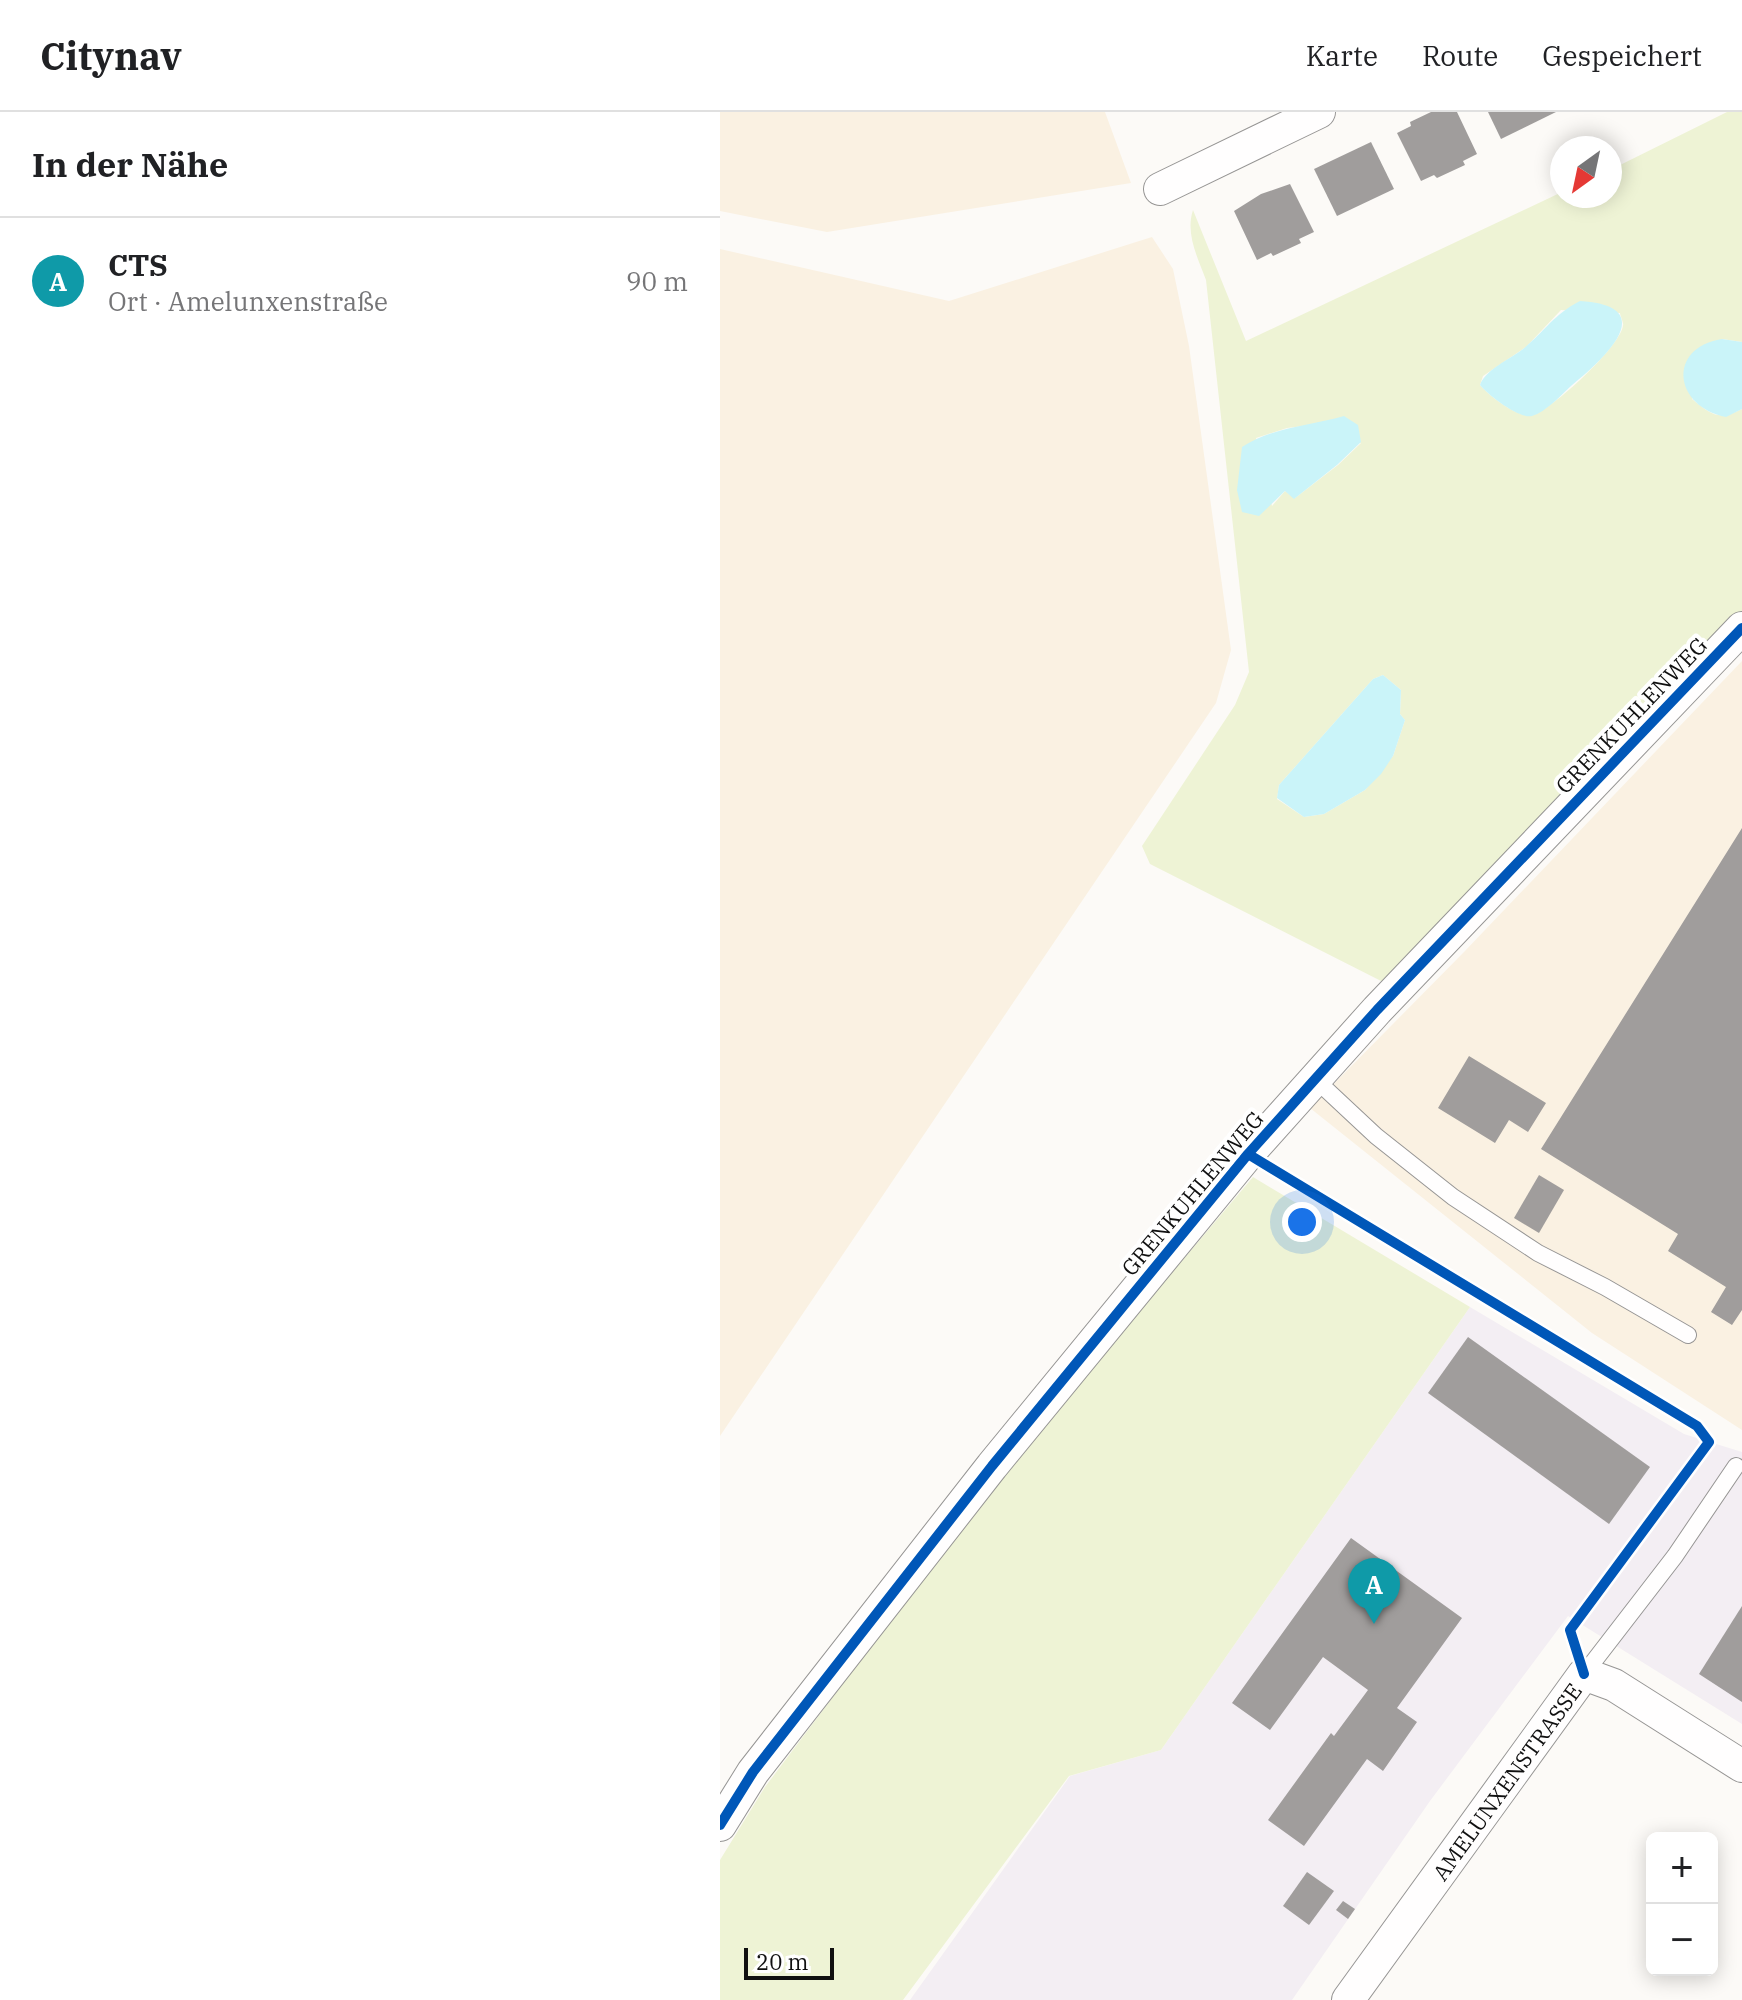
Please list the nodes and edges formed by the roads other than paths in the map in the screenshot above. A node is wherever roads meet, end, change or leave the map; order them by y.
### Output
1 (1319, 112) edge
2 (1160, 189) dead end
3 (1742, 628) edge
4 (1315, 1079) junction
5 (1688, 1335) dead end
6 (1736, 1466) dead end
7 (1584, 1674) junction
8 (1742, 1766) edge
9 (720, 1825) edge
10 (1348, 2000) edge

1 - 2 street
3 - 4 street, GRENKUHLENWEG
4 - 5 lane
4 - 9 street, GRENKUHLENWEG
6 - 7 lane
7 - 8 street, AMELUNXENSTRASSE
7 - 10 street, AMELUNXENSTRASSE

